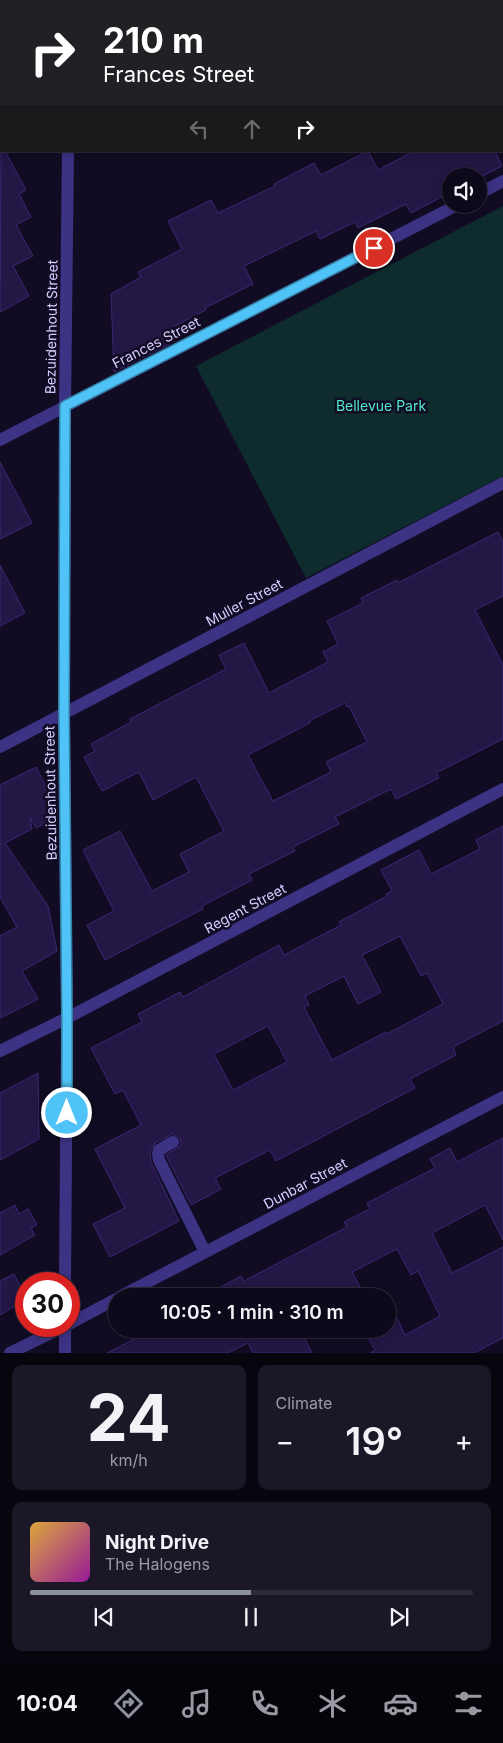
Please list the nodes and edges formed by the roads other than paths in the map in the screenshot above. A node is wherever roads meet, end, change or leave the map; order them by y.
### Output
1 (68, 152) edge
2 (503, 181) edge
3 (487, 190) edge
4 (442, 213) edge
5 (65, 406) junction
6 (0, 440) edge
7 (503, 484) edge
8 (64, 713) junction
9 (0, 747) edge
10 (503, 789) edge
11 (67, 1018) junction
12 (0, 1051) edge
13 (503, 1097) edge
14 (173, 1142) dead end
15 (205, 1252) junction
16 (66, 1272) edge
17 (137, 1288) edge
18 (108, 1303) edge
19 (80, 1318) edge
20 (43, 1337) edge
21 (65, 1337) edge
22 (10, 1353) edge
23 (65, 1353) edge

1 - 5 street, Bezuidenhout Street
2 - 3 street
4 - 5 street, Frances Street
5 - 6 street, Frances Street
5 - 8 street, Bezuidenhout Street
7 - 8 street, Muller Street
8 - 9 street, Muller Street
8 - 11 street, Bezuidenhout Street
10 - 11 street, Regent Street
11 - 12 street, Regent Street
11 - 16 street, Bezuidenhout Street
13 - 15 street, Dunbar Street
14 - 15 street
15 - 17 street, Dunbar Street
18 - 19 street
20 - 22 street
21 - 23 street

